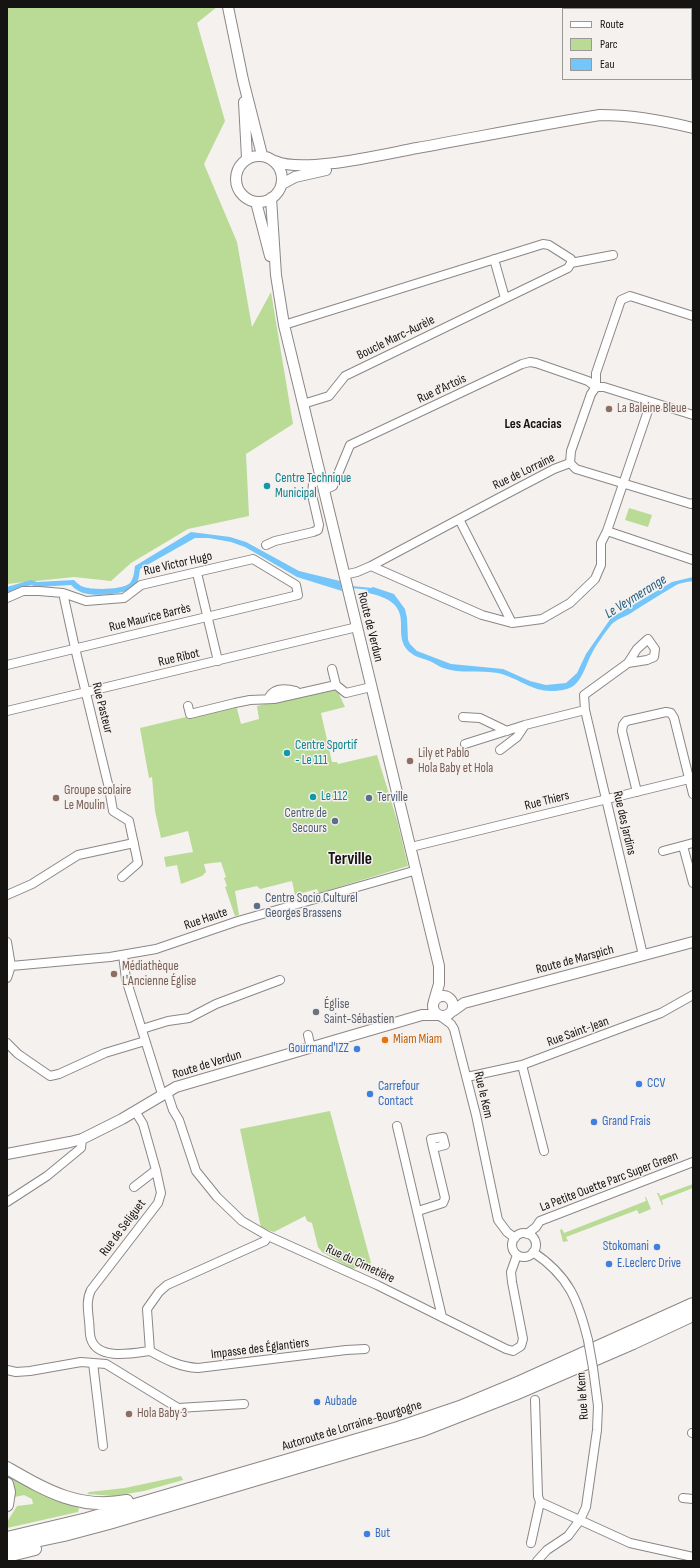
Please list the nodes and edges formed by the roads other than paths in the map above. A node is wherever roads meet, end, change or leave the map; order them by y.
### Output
1 (228, 7) edge
2 (243, 80) junction
3 (693, 128) edge
4 (410, 149) junction
5 (262, 155) junction
6 (247, 158) junction
7 (275, 162) junction
8 (282, 184) junction
9 (272, 198) junction
10 (256, 202) junction
11 (613, 255) dead end
12 (494, 259) junction
13 (571, 263) junction
14 (276, 275) junction
15 (505, 298) junction
16 (693, 316) edge
17 (284, 325) junction
18 (596, 387) junction
19 (651, 402) junction
20 (303, 404) junction
21 (693, 415) edge
22 (570, 463) junction
23 (321, 479) junction
24 (623, 483) junction
25 (324, 490) junction
26 (693, 503) edge
27 (459, 519) junction
28 (607, 532) junction
29 (266, 545) dead end
30 (693, 560) edge
31 (371, 566) junction
32 (197, 573) junction
33 (344, 575) junction
34 (64, 593) junction
35 (298, 595) joint
36 (7, 598) edge
37 (208, 616) junction
38 (512, 623) junction
39 (357, 627) junction
40 (75, 648) junction
41 (218, 661) junction
42 (628, 663) dead end
43 (7, 665) edge
44 (332, 669) dead end
45 (336, 685) junction
46 (371, 687) junction
47 (86, 692) junction
48 (188, 706) dead end
49 (585, 710) junction
50 (7, 711) edge
51 (463, 717) dead end
52 (525, 725) junction
53 (507, 731) junction
54 (465, 744) dead end
55 (500, 750) dead end
56 (689, 779) junction
57 (637, 792) junction
58 (693, 794) edge
59 (606, 799) junction
60 (134, 843) junction
61 (693, 843) edge
62 (683, 846) junction
63 (411, 847) junction
64 (663, 851) dead end
65 (417, 870) junction
66 (122, 878) dead end
67 (693, 883) edge
68 (7, 895) edge
69 (7, 942) edge
70 (693, 942) edge
71 (123, 954) junction
72 (643, 955) junction
73 (11, 966) junction
74 (7, 978) edge
75 (280, 980) dead end
76 (439, 984) junction
77 (693, 995) edge
78 (434, 1002) junction
79 (450, 1005) junction
80 (422, 1015) junction
81 (438, 1016) junction
82 (451, 1024) junction
83 (142, 1029) junction
84 (308, 1035) dead end
85 (145, 1041) junction
86 (7, 1043) edge
87 (311, 1048) junction
88 (522, 1065) junction
89 (467, 1077) junction
90 (165, 1093) junction
91 (135, 1111) junction
92 (397, 1126) dead end
93 (82, 1139) junction
94 (433, 1148) dead end
95 (544, 1151) dead end
96 (7, 1154) edge
97 (693, 1162) edge
98 (156, 1170) junction
99 (134, 1187) dead end
100 (7, 1202) edge
101 (418, 1210) junction
102 (268, 1236) junction
103 (530, 1236) junction
104 (515, 1238) junction
105 (533, 1252) junction
106 (517, 1255) junction
107 (693, 1304) edge
108 (693, 1315) edge
109 (442, 1317) junction
110 (365, 1349) dead end
111 (150, 1351) junction
112 (93, 1363) junction
113 (7, 1370) edge
114 (535, 1400) dead end
115 (244, 1404) dead end
116 (103, 1446) dead end
117 (7, 1468) edge
118 (7, 1484) edge
119 (208, 1484) junction
120 (683, 1498) dead end
121 (693, 1499) edge
122 (540, 1502) junction
123 (7, 1505) edge
124 (580, 1520) junction
125 (109, 1523) junction
126 (7, 1538) edge
127 (531, 1543) dead end
128 (7, 1547) edge
129 (7, 1556) edge
130 (693, 1557) edge
131 (537, 1561) edge

1 - 2 main road
2 - 5 main road
2 - 6 main road
3 - 4 main road
4 - 7 main road
4 - 8 main road
5 - 6 main road
5 - 7 main road
6 - 10 main road
7 - 8 main road
8 - 9 main road
9 - 10 main road
9 - 14 main road, Route de Verdun
10 - 14 main road, Route de Verdun
11 - 13 street, Boucle Marc-Aurèle
12 - 13 street
12 - 15 street
12 - 17 street
13 - 15 street, Boucle Marc-Aurèle
14 - 17 main road, Route de Verdun
15 - 20 street, Boucle Marc-Aurèle
16 - 18 street
17 - 20 main road, Route de Verdun
18 - 19 street, Rue d'Artois
18 - 22 street, Rue de Lorraine
18 - 25 street, Rue d'Artois
19 - 21 street, Rue d'Artois
19 - 24 street
20 - 23 main road, Route de Verdun
22 - 24 street
22 - 27 street, Rue de Lorraine
23 - 25 main road, Route de Verdun
23 - 29 street
24 - 26 street
24 - 28 street
25 - 33 main road, Route de Verdun
27 - 31 street, Rue de Lorraine
27 - 38 street
28 - 30 street
28 - 38 street
31 - 33 street, Rue de Lorraine
31 - 38 street
32 - 34 street, Rue Victor Hugo
32 - 35 street, Rue Victor Hugo
32 - 37 street
33 - 39 main road, Route de Verdun
34 - 36 street, Rue Victor Hugo
34 - 40 street, Rue Pasteur
35 - 37 street, Rue Maurice Barrès
37 - 40 street, Rue Maurice Barrès
37 - 41 street
39 - 41 street, Rue Ribot
39 - 46 main road, Route de Verdun
40 - 43 street, Rue Maurice Barrès
40 - 47 street, Rue Pasteur
41 - 47 street, Rue Ribot
42 - 49 street, Rue des Jardins
44 - 45 street
45 - 46 street
45 - 48 street
46 - 63 main road, Route de Verdun
47 - 50 street, Rue Ribot
47 - 60 street, Rue Pasteur
49 - 52 street
49 - 59 street, Rue des Jardins
51 - 53 street
52 - 53 street
52 - 55 street
53 - 54 street
56 - 57 street, Rue Thiers
56 - 57 street
56 - 58 street
57 - 59 street, Rue Thiers
59 - 63 street, Rue Thiers
59 - 72 street, Rue des Jardins
60 - 66 street
60 - 68 street
61 - 62 street
62 - 64 street
62 - 67 street
63 - 65 main road, Route de Verdun
65 - 71 street, Rue Haute
65 - 76 main road, Route de Verdun
69 - 73 street
70 - 72 main road, Route de Marspich
71 - 73 street, Rue Haute
71 - 83 street, Rue du Cimetière
72 - 79 main road, Route de Marspich
73 - 74 street
75 - 83 street
76 - 78 main road, Route de Verdun
76 - 79 main road
77 - 88 street, Rue Saint-Jean
78 - 79 main road
78 - 80 main road, Route de Verdun
78 - 81 main road
79 - 81 main road
79 - 82 street, Rue le Kem
80 - 81 main road, Route de Verdun
80 - 87 main road, Route de Verdun
81 - 82 street
82 - 89 street, Rue le Kem
83 - 85 street, Rue du Cimetière
84 - 87 street
85 - 86 street
85 - 90 street, Rue du Cimetière
87 - 90 main road, Route de Verdun
88 - 89 street, Rue Saint-Jean
88 - 95 street
89 - 104 street, Rue le Kem
90 - 91 main road, Route de Verdun
90 - 102 street, Rue du Cimetière
91 - 93 main road, Route de Verdun
91 - 98 street, Rue de Seliguet
92 - 101 street
93 - 96 main road, Route de Verdun
93 - 100 street
94 - 101 street
97 - 103 street, La Petite Ouette Parc Super Green
98 - 99 street
98 - 111 street, Rue de Seliguet
101 - 109 street
102 - 109 street, Rue du Cimetière
102 - 111 street
103 - 104 street
103 - 105 street
104 - 106 street
105 - 106 street
105 - 124 street, Rue le Kem, bridge
106 - 109 street, Rue du Cimetière
107 - 119 highway, Autoroute de Lorraine-Bourgogne
108 - 125 highway, Autoroute de Lorraine-Bourgogne
110 - 111 street, Impasse des Églantiers
112 - 113 street
112 - 115 street
112 - 116 street
114 - 122 street
117 - 119 highway
118 - 123 highway
119 - 126 highway, Autoroute de Lorraine-Bourgogne
120 - 121 street
122 - 124 street
122 - 127 street
124 - 130 street
124 - 131 street, Rue le Kem
125 - 128 highway, Autoroute de Lorraine-Bourgogne
125 - 129 highway

